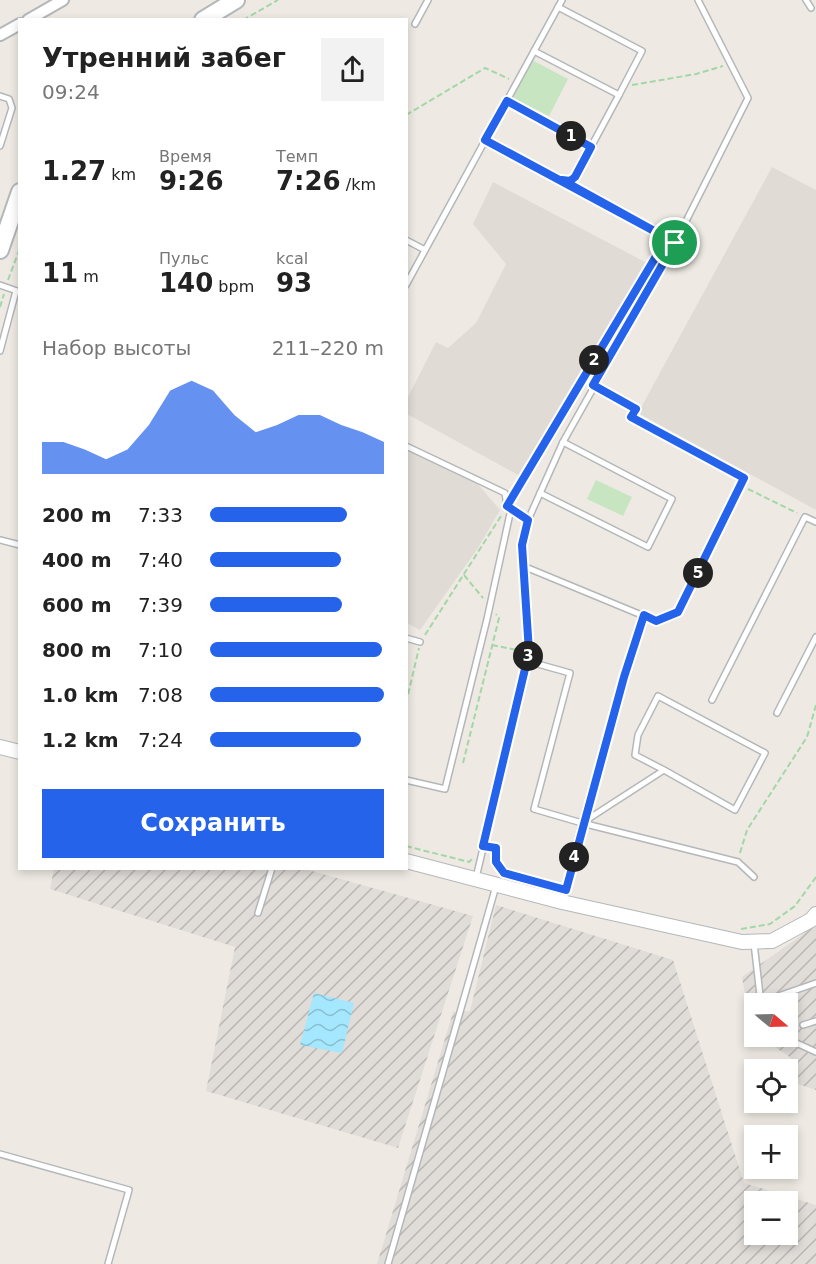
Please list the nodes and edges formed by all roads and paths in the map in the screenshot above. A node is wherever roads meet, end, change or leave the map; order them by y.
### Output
1 (63, 0) edge
2 (237, 0) edge
3 (278, 0) edge
4 (428, 0) edge
5 (562, 0) edge
6 (698, 0) edge
7 (806, 0) edge
8 (558, 7) junction
9 (811, 8) dead end
10 (31, 18) edge
11 (206, 18) edge
12 (246, 18) edge
13 (415, 24) dead end
14 (18, 25) edge
15 (0, 35) edge
16 (534, 51) junction
17 (732, 63) junction
18 (517, 83) junction
19 (624, 87) junction
20 (619, 95) junction
21 (0, 96) edge
22 (507, 101) junction
23 (408, 114) edge
24 (485, 140) junction
25 (0, 146) edge
26 (591, 147) junction
27 (562, 180) junction
28 (18, 198) edge
29 (667, 238) junction
30 (408, 241) edge
31 (675, 243) junction
32 (0, 250) edge
33 (425, 250) junction
34 (18, 252) edge
35 (408, 281) edge
36 (3, 286) edge
37 (17, 291) edge
38 (0, 307) edge
39 (0, 351) edge
40 (593, 385) junction
41 (563, 442) junction
42 (408, 447) edge
43 (741, 485) junction
44 (540, 493) junction
45 (509, 508) junction
46 (805, 517) junction
47 (528, 520) junction
48 (816, 522) edge
49 (0, 540) edge
50 (18, 544) edge
51 (523, 566) junction
52 (644, 615) junction
53 (816, 637) edge
54 (408, 639) edge
55 (420, 642) junction
56 (492, 645) dead end
57 (529, 652) junction
58 (527, 661) junction
59 (624, 677) joint
60 (408, 695) edge
61 (712, 700) dead end
62 (816, 705) edge
63 (777, 713) dead end
64 (0, 747) edge
65 (18, 752) edge
66 (664, 770) junction
67 (408, 780) edge
68 (582, 823) junction
69 (483, 846) junction
70 (408, 847) edge
71 (408, 862) edge
72 (738, 862) junction
73 (271, 870) edge
74 (514, 876) dead end
75 (754, 877) dead end
76 (816, 877) edge
77 (476, 879) junction
78 (497, 885) junction
79 (562, 902) junction
80 (258, 912) dead end
81 (816, 914) edge
82 (736, 929) dead end
83 (754, 942) junction
84 (816, 983) edge
85 (760, 993) edge
86 (788, 993) edge
87 (816, 1021) edge
88 (803, 1025) dead end
89 (798, 1044) edge
90 (816, 1052) edge
91 (0, 1154) edge
92 (108, 1264) edge
93 (388, 1264) edge

1 - 10 street
2 - 11 main road
3 - 12 path
4 - 13 lane
5 - 8 lane
6 - 17 lane
7 - 9 lane
8 - 16 lane
8 - 19 lane
14 - 15 street
16 - 18 lane
16 - 20 lane
17 - 19 path
17 - 31 lane
18 - 22 lane
18 - 23 path
19 - 20 lane
20 - 26 lane
21 - 25 lane
22 - 24 lane
22 - 26 lane
24 - 27 lane
24 - 33 lane
26 - 27 lane
27 - 29 path
28 - 32 main road
29 - 31 path
29 - 45 path
30 - 33 lane
31 - 40 lane
33 - 35 lane
34 - 36 path
36 - 37 lane
36 - 38 path
37 - 39 lane
40 - 41 lane
40 - 43 lane
41 - 44 lane
41 - 44 lane
42 - 45 lane
43 - 46 path
43 - 52 lane
44 - 47 lane
45 - 47 lane
45 - 55 path
45 - 67 lane
46 - 48 lane
46 - 61 lane
47 - 51 lane
49 - 50 lane
51 - 52 lane
51 - 57 lane
52 - 59 path
53 - 63 lane
54 - 55 lane
55 - 60 path
56 - 57 path
57 - 58 lane
58 - 68 lane
58 - 69 lane
59 - 68 lane
62 - 72 path
64 - 65 street
66 - 66 lane
66 - 68 lane
68 - 72 lane
68 - 79 lane
69 - 70 path
69 - 74 path
69 - 77 lane
71 - 77 street
72 - 75 lane
73 - 80 lane
76 - 82 path
77 - 78 street
78 - 79 street
78 - 93 lane
79 - 83 street
81 - 83 street
83 - 85 lane
84 - 86 lane
87 - 88 lane
89 - 90 lane
91 - 92 lane

